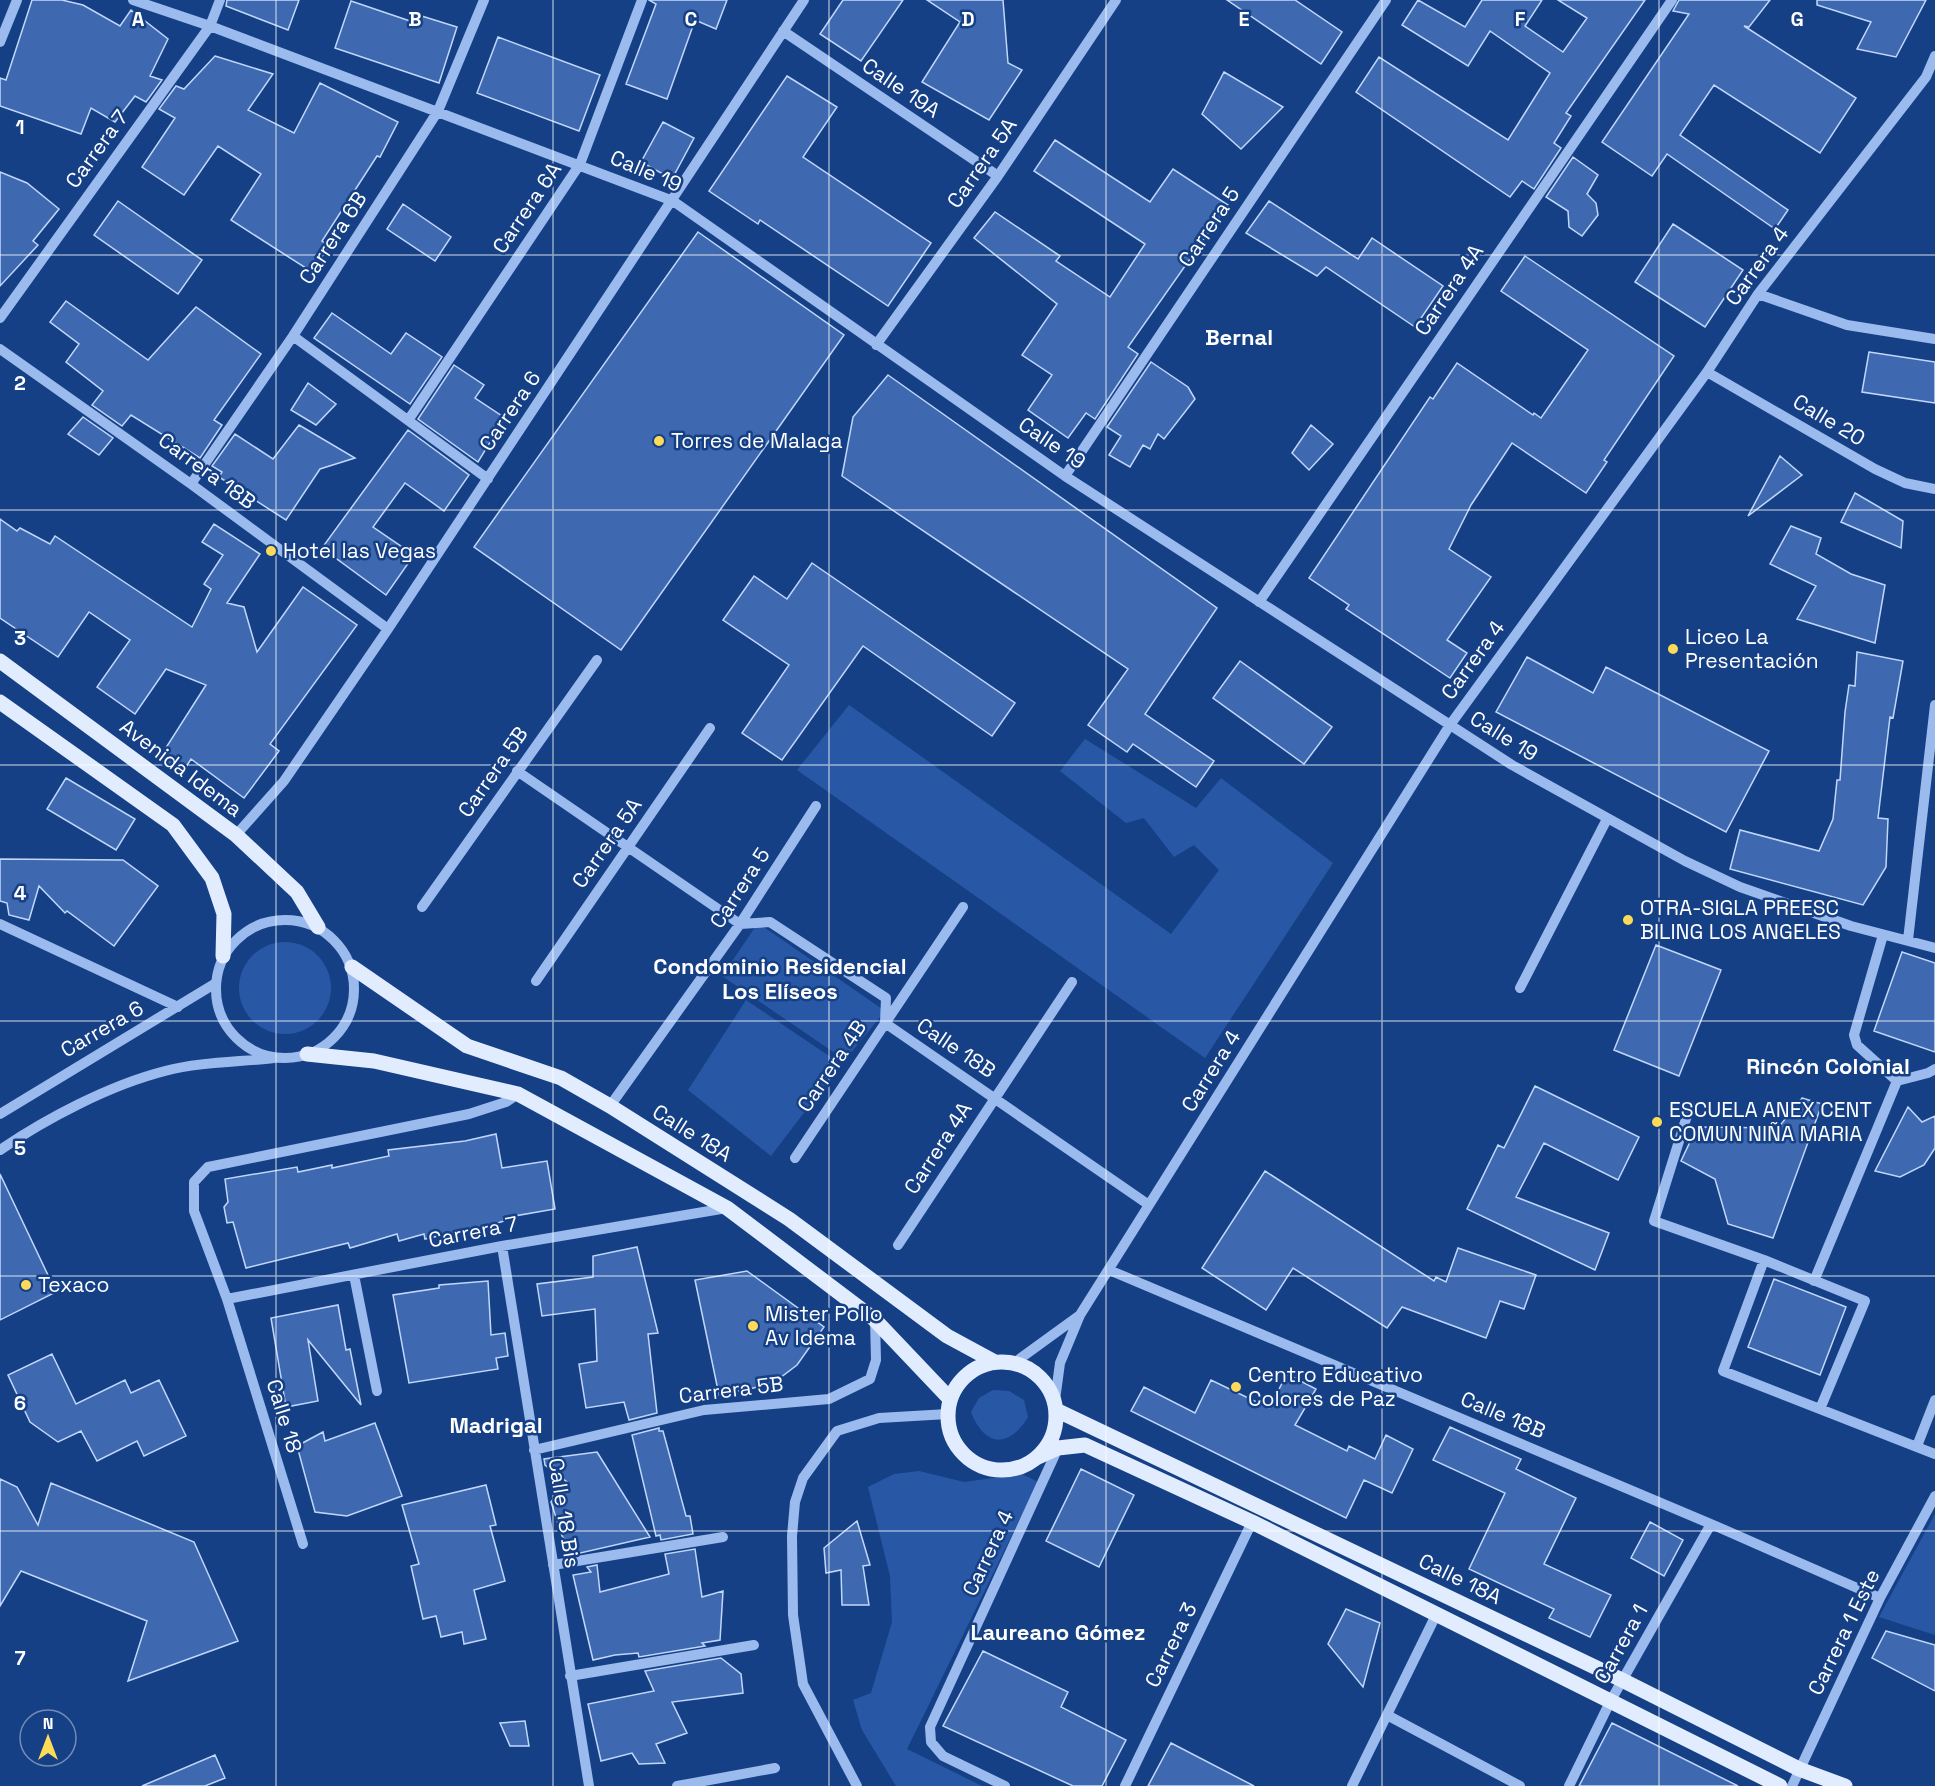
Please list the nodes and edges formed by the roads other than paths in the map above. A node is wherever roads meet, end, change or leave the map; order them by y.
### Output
1 (17, 0) edge
2 (133, 0) edge
3 (220, 0) edge
4 (484, 0) edge
5 (642, 0) edge
6 (804, 0) edge
7 (1116, 0) edge
8 (1386, 0) edge
9 (1672, 0) edge
10 (210, 26) junction
11 (783, 31) junction
12 (0, 42) edge
13 (1935, 56) edge
14 (1931, 78) edge
15 (438, 111) junction
16 (580, 164) junction
17 (998, 176) junction
18 (672, 201) junction
19 (1758, 294) junction
20 (0, 318) edge
21 (293, 336) junction
22 (1935, 339) edge
23 (876, 345) junction
24 (0, 349) edge
25 (1707, 372) junction
26 (409, 419) junction
27 (1065, 476) junction
28 (488, 479) junction
29 (191, 484) junction
30 (1935, 489) edge
31 (1259, 602) junction
32 (388, 629) junction
33 (597, 660) dead end
34 (0, 661) edge
35 (0, 702) edge
36 (1935, 705) edge
37 (1934, 722) edge
38 (1450, 725) junction
39 (710, 728) dead end
40 (518, 771) junction
41 (816, 806) dead end
42 (1607, 819) junction
43 (236, 835) junction
44 (628, 847) junction
45 (422, 907) dead end
46 (963, 907) dead end
47 (0, 924) edge
48 (740, 924) junction
49 (318, 927) junction
50 (1882, 935) junction
51 (1908, 939) junction
52 (1935, 948) edge
53 (224, 956) junction
54 (352, 968) junction
55 (536, 981) dead end
56 (216, 982) junction
57 (1072, 982) dead end
58 (1520, 988) dead end
59 (178, 1007) junction
60 (885, 1023) junction
61 (307, 1054) junction
62 (279, 1058) junction
63 (1935, 1069) edge
64 (1897, 1081) junction
65 (518, 1094) junction
66 (994, 1098) junction
67 (610, 1106) junction
68 (1690, 1106) dead end
69 (4, 1112) edge
70 (0, 1150) edge
71 (795, 1158) dead end
72 (1149, 1205) junction
73 (727, 1208) junction
74 (898, 1245) dead end
75 (502, 1246) junction
76 (1764, 1260) junction
77 (1109, 1270) junction
78 (354, 1275) junction
79 (1814, 1281) junction
80 (226, 1299) junction
81 (1080, 1315) junction
82 (874, 1319) junction
83 (995, 1362) junction
84 (1014, 1363) junction
85 (377, 1391) dead end
86 (1935, 1400) edge
87 (1055, 1405) junction
88 (949, 1406) junction
89 (1820, 1409) junction
90 (1917, 1446) junction
91 (1058, 1448) junction
92 (534, 1450) junction
93 (1935, 1454) edge
94 (1036, 1458) junction
95 (1935, 1497) edge
96 (1252, 1522) junction
97 (1711, 1524) junction
98 (723, 1537) dead end
99 (303, 1544) dead end
100 (553, 1565) junction
101 (1880, 1598) junction
102 (1436, 1615) junction
103 (754, 1645) dead end
104 (570, 1676) junction
105 (1622, 1680) junction
106 (1610, 1702) junction
107 (1388, 1715) junction
108 (775, 1768) dead end
109 (1799, 1769) junction
110 (589, 1786) edge
111 (677, 1786) edge
112 (857, 1786) edge
113 (1005, 1786) edge
114 (1125, 1786) edge
115 (1352, 1786) edge
116 (1520, 1786) edge
117 (1569, 1786) edge
118 (1780, 1786) edge
119 (1792, 1786) edge
120 (1845, 1786) edge

1 - 12 street
2 - 10 street, Calle 19
3 - 10 street, Carrera 7
4 - 15 street, Carrera 6B
5 - 16 street, Carrera 6A
6 - 11 street, Carrera 6
7 - 17 street, Carrera 5A
8 - 27 street, Carrera 5
9 - 31 street, Carrera 4A
10 - 15 street, Calle 19
10 - 20 street, Carrera 7
11 - 17 street, Calle 19A
11 - 18 street, Carrera 6
13 - 14 street, Carrera 4
14 - 19 street, Carrera 4
15 - 16 street, Calle 19
15 - 21 street, Carrera 6B
16 - 18 street, Calle 19
16 - 26 street, Carrera 6A
17 - 23 street, Carrera 5A
18 - 23 street, Calle 19
18 - 28 street, Carrera 6
19 - 22 street
19 - 25 street, Carrera 4
21 - 26 street
21 - 29 street, Carrera 6B
23 - 27 street, Calle 19
24 - 29 street, Carrera 18B
25 - 30 street, Calle 20
25 - 38 street, Carrera 4
26 - 28 street
27 - 31 street, Calle 19
28 - 32 street, Carrera 6
29 - 32 street, Carrera 18B
31 - 38 street, Calle 19
32 - 43 street, Carrera 6
33 - 40 street, Carrera 5B
34 - 43 main road, Avenida Idema
35 - 53 main road
36 - 37 street
37 - 51 street
38 - 42 street, Calle 19
38 - 72 street, Carrera 4
39 - 44 street, Carrera 5A
40 - 44 street
40 - 45 street, Carrera 5B
41 - 48 street, Carrera 5
42 - 50 street, Calle 19
42 - 58 street
43 - 49 main road, Avenida Idema
44 - 48 street
44 - 55 street, Carrera 5A
46 - 60 street, Carrera 4B
47 - 59 street
48 - 60 street, Calle 18B
48 - 67 street, Carrera 5
49 - 53 street
49 - 54 street
50 - 51 street, Calle 19
50 - 64 street
51 - 52 street, Calle 19
53 - 56 street
54 - 61 street
54 - 67 main road, Calle 18A
56 - 59 street, Carrera 6
56 - 62 street
57 - 66 street, Carrera 4A
59 - 69 street, Carrera 6
60 - 66 street, Calle 18B
60 - 71 street, Carrera 4B
61 - 62 street
61 - 65 main road
62 - 70 street
63 - 64 street
64 - 79 street
65 - 73 main road
65 - 80 street, Calle 18
66 - 72 street, Calle 18B
66 - 74 street, Carrera 4A
67 - 83 main road, Calle 18A
68 - 76 street
72 - 77 street, Carrera 4
73 - 75 street, Carrera 7
73 - 82 main road
75 - 78 street, Carrera 7
75 - 92 street, Calle 18 Bis
76 - 79 street
76 - 89 street
77 - 81 street, Carrera 4
77 - 97 street, Calle 18B
78 - 80 street, Carrera 7
78 - 85 street
79 - 89 street
80 - 99 street, Calle 18
81 - 84 street, Carrera 4
81 - 87 street, Carrera 4
82 - 88 main road
82 - 92 street, Carrera 5B
83 - 84 main road
83 - 88 main road
84 - 87 main road
86 - 90 street
87 - 94 main road
87 - 105 main road, Calle 18A
88 - 94 main road
88 - 112 street
89 - 90 street
90 - 93 street
91 - 94 main road, Calle 18A
91 - 96 main road, Calle 18A
91 - 113 street, Carrera 4
92 - 100 street, Calle 18 Bis
95 - 101 street, Carrera 1 Este
96 - 102 main road, Calle 18A
96 - 114 street, Carrera 3
97 - 101 street, Calle 18B
97 - 105 street, Carrera 1
98 - 100 street
100 - 104 street, Calle 18 Bis
101 - 109 street, Carrera 1 Este
102 - 106 main road, Calle 18A
102 - 107 street
103 - 104 street
104 - 110 street, Calle 18 Bis
105 - 106 street, Carrera 1
105 - 109 main road, Calle 18A
106 - 117 street, Carrera 1
106 - 118 main road, Calle 18A
107 - 115 street
107 - 116 street
108 - 111 street
109 - 119 street, Carrera 1 Este
109 - 120 main road, Calle 18A

